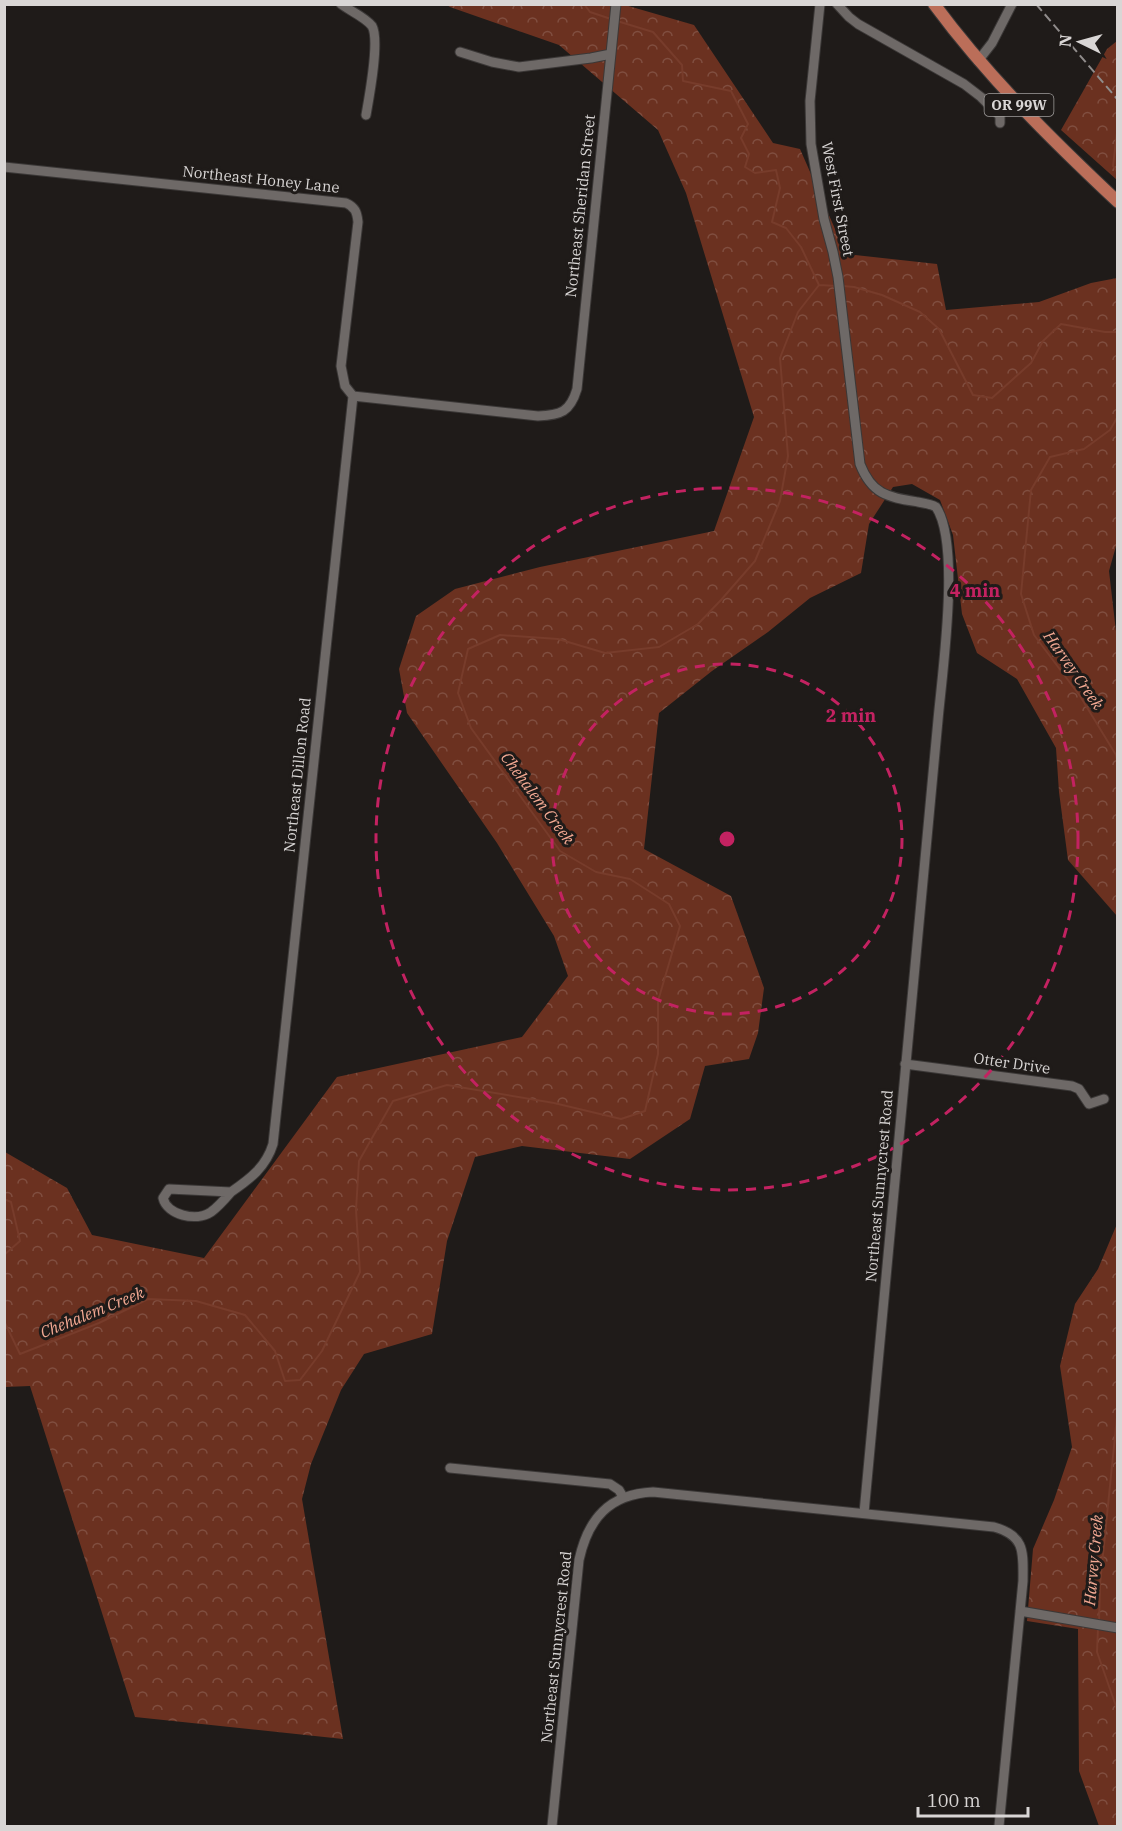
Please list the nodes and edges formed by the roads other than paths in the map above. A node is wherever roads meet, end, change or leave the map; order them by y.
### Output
1 (341, 4) edge
2 (616, 4) edge
3 (820, 4) edge
4 (837, 4) edge
5 (934, 4) edge
6 (1012, 4) edge
7 (460, 52) dead end
8 (611, 54) junction
9 (978, 61) junction
10 (366, 115) dead end
11 (1000, 123) dead end
12 (4, 167) edge
13 (1118, 202) edge
14 (845, 327) joint
15 (353, 396) junction
16 (905, 1064) junction
17 (1104, 1098) dead end
18 (231, 1192) junction
19 (450, 1468) dead end
20 (624, 1497) junction
21 (864, 1513) junction
22 (1020, 1611) junction
23 (1118, 1628) edge
24 (552, 1827) edge
25 (999, 1827) edge

1 - 10 street
2 - 8 street, Northeast Sheridan Street
3 - 14 street, West First Street
4 - 11 street
5 - 9 main road, OR 99W
6 - 9 street
7 - 8 street
8 - 15 street, Northeast Sheridan Street
9 - 13 main road, OR 99W
12 - 15 street, Northeast Honey Lane
14 - 16 street, Northeast Sunnycrest Road
15 - 18 street, Northeast Dillon Road
16 - 17 street, Otter Drive
16 - 21 street, Northeast Sunnycrest Road
18 - 18 street
19 - 20 street
20 - 21 street, Northeast Sunnycrest Road
20 - 24 street, Northeast Sunnycrest Road
21 - 22 street
22 - 23 street
22 - 25 street

